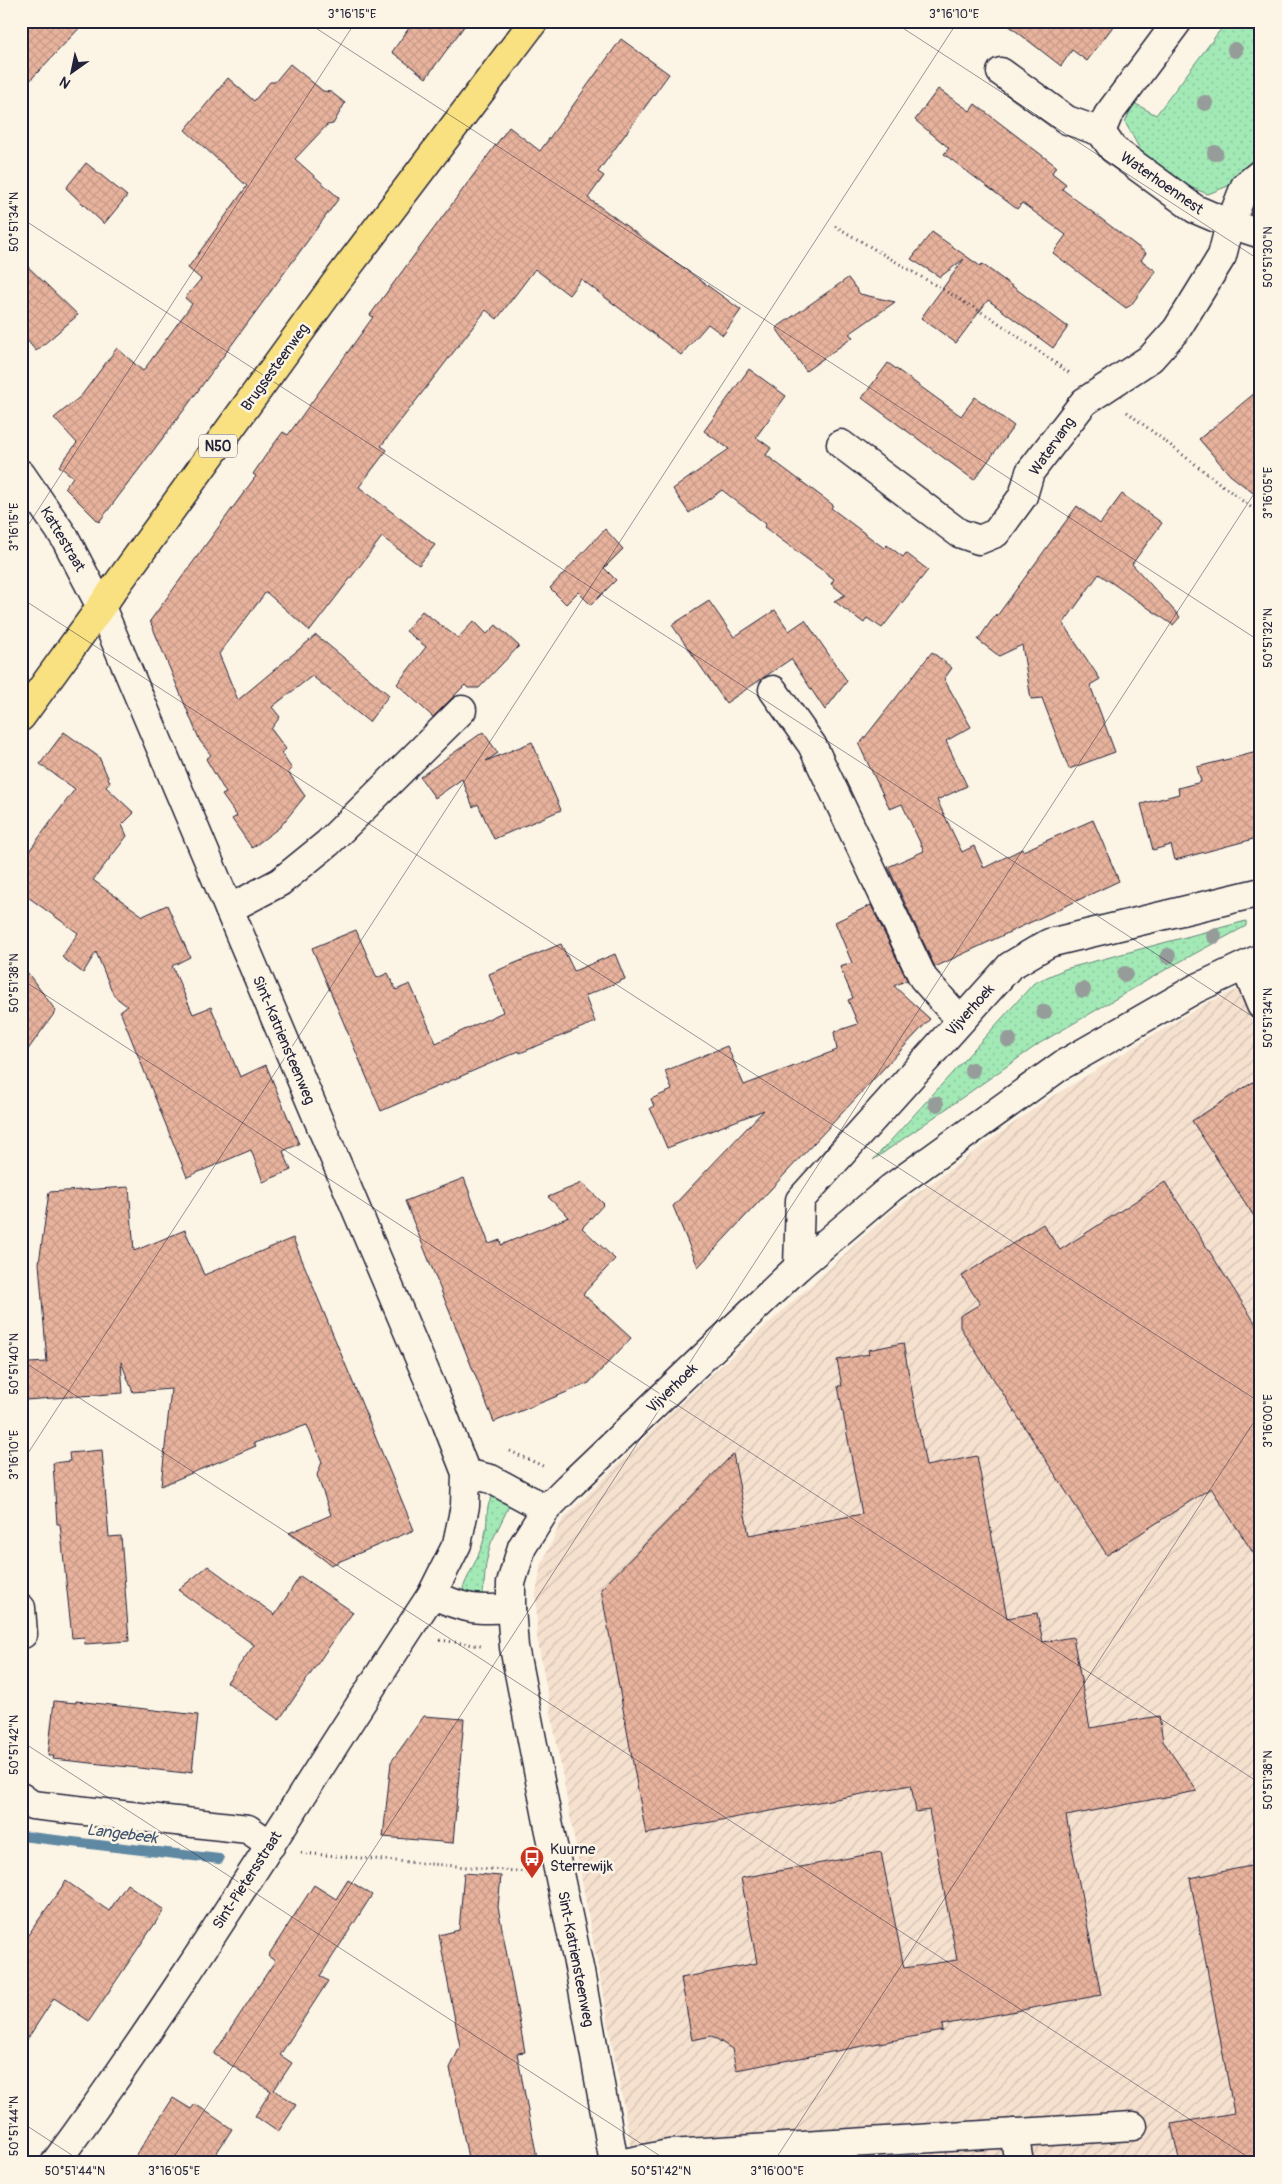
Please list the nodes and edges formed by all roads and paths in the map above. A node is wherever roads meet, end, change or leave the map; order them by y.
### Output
1 (534, 21) edge
2 (1178, 21) edge
3 (1001, 72) dead end
4 (1101, 132) junction
5 (1261, 173) edge
6 (1230, 224) junction
7 (835, 226) dead end
8 (1261, 234) edge
9 (1098, 391) junction
10 (841, 444) dead end
11 (21, 474) edge
12 (1261, 515) edge
13 (101, 607) junction
14 (773, 690) dead end
15 (462, 710) dead end
16 (21, 717) edge
17 (1261, 892) edge
18 (229, 909) junction
19 (1253, 962) edge
20 (1261, 1005) edge
21 (960, 1020) junction
22 (798, 1267) junction
23 (466, 1473) junction
24 (546, 1509) junction
25 (432, 1594) junction
26 (511, 1608) junction
27 (413, 1623) junction
28 (514, 1647) junction
29 (21, 1797) edge
30 (273, 1842) junction
31 (557, 1863) junction
32 (1133, 2126) dead end
33 (1014, 2133) junction
34 (54, 2163) edge
35 (614, 2163) edge
36 (624, 2163) edge
37 (1019, 2163) edge

1 - 13 main road, Brugsesteenweg / N50
2 - 4 street
3 - 4 street
4 - 6 street, Waterhoennest
5 - 6 street
6 - 8 street, Waterhoennest
6 - 9 street, Watervang
7 - 9 path
9 - 10 street, Watervang
9 - 12 path
11 - 13 street, Kattestraat
13 - 16 main road, Brugsesteenweg / N50
13 - 18 street, Sint-Katriensteenweg
14 - 21 street
15 - 18 street
17 - 21 street, Vijverhoek
18 - 23 street, Sint-Katriensteenweg
19 - 20 street
19 - 22 street, Vijverhoek
21 - 22 street, Vijverhoek
22 - 24 street, Vijverhoek
23 - 24 street
23 - 25 street, Sint-Katriensteenweg
24 - 26 street, Sint-Katriensteenweg
25 - 26 street
25 - 27 street, Sint-Pietersstraat
26 - 28 street, Sint-Katriensteenweg
27 - 28 path
27 - 30 street, Sint-Pietersstraat
28 - 31 street, Sint-Katriensteenweg
29 - 30 street
30 - 31 path
30 - 34 street, Sint-Pietersstraat
31 - 35 street, Sint-Katriensteenweg
32 - 33 street
33 - 36 street
33 - 37 street

